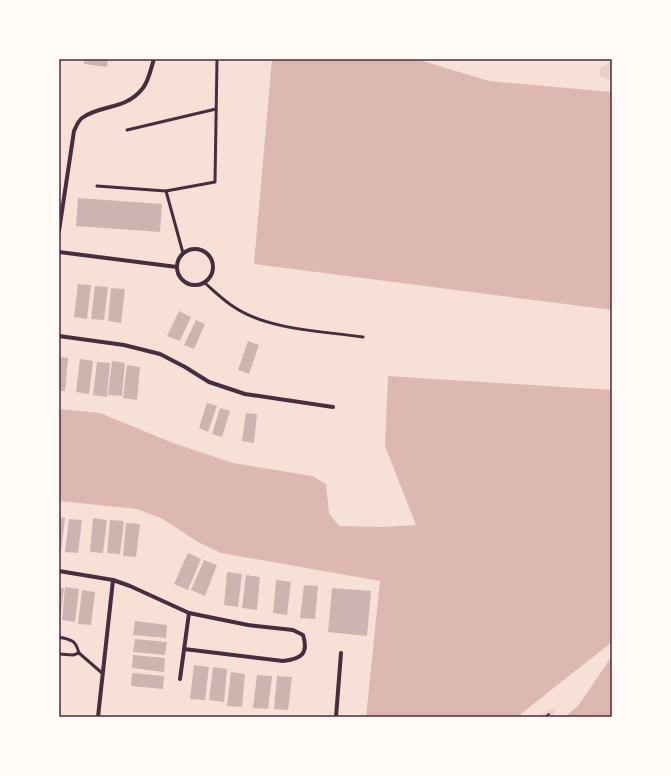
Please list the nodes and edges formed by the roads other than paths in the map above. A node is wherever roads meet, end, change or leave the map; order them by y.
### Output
1 (154, 59) edge
2 (217, 59) edge
3 (216, 109) junction
4 (127, 130) dead end
5 (97, 186) dead end
6 (166, 191) junction
7 (59, 231) edge
8 (59, 252) edge
9 (183, 253) junction
10 (177, 267) junction
11 (205, 283) junction
12 (59, 336) edge
13 (363, 337) dead end
14 (333, 407) dead end
15 (59, 571) edge
16 (113, 580) junction
17 (189, 613) junction
18 (59, 637) edge
19 (184, 649) junction
20 (79, 652) junction
21 (342, 653) dead end
22 (59, 654) edge
23 (102, 674) junction
24 (180, 679) dead end
25 (98, 717) edge
26 (336, 717) edge

1 - 7 street
2 - 3 lane
3 - 4 lane
3 - 6 lane
5 - 6 lane
6 - 9 lane
8 - 10 street
9 - 10 street
9 - 11 street
10 - 11 street
11 - 13 lane
12 - 14 street
15 - 16 street
16 - 17 street
16 - 23 street
17 - 19 street
17 - 19 street
18 - 20 lane
19 - 24 street
20 - 22 lane
20 - 23 lane
21 - 26 street
23 - 25 street

